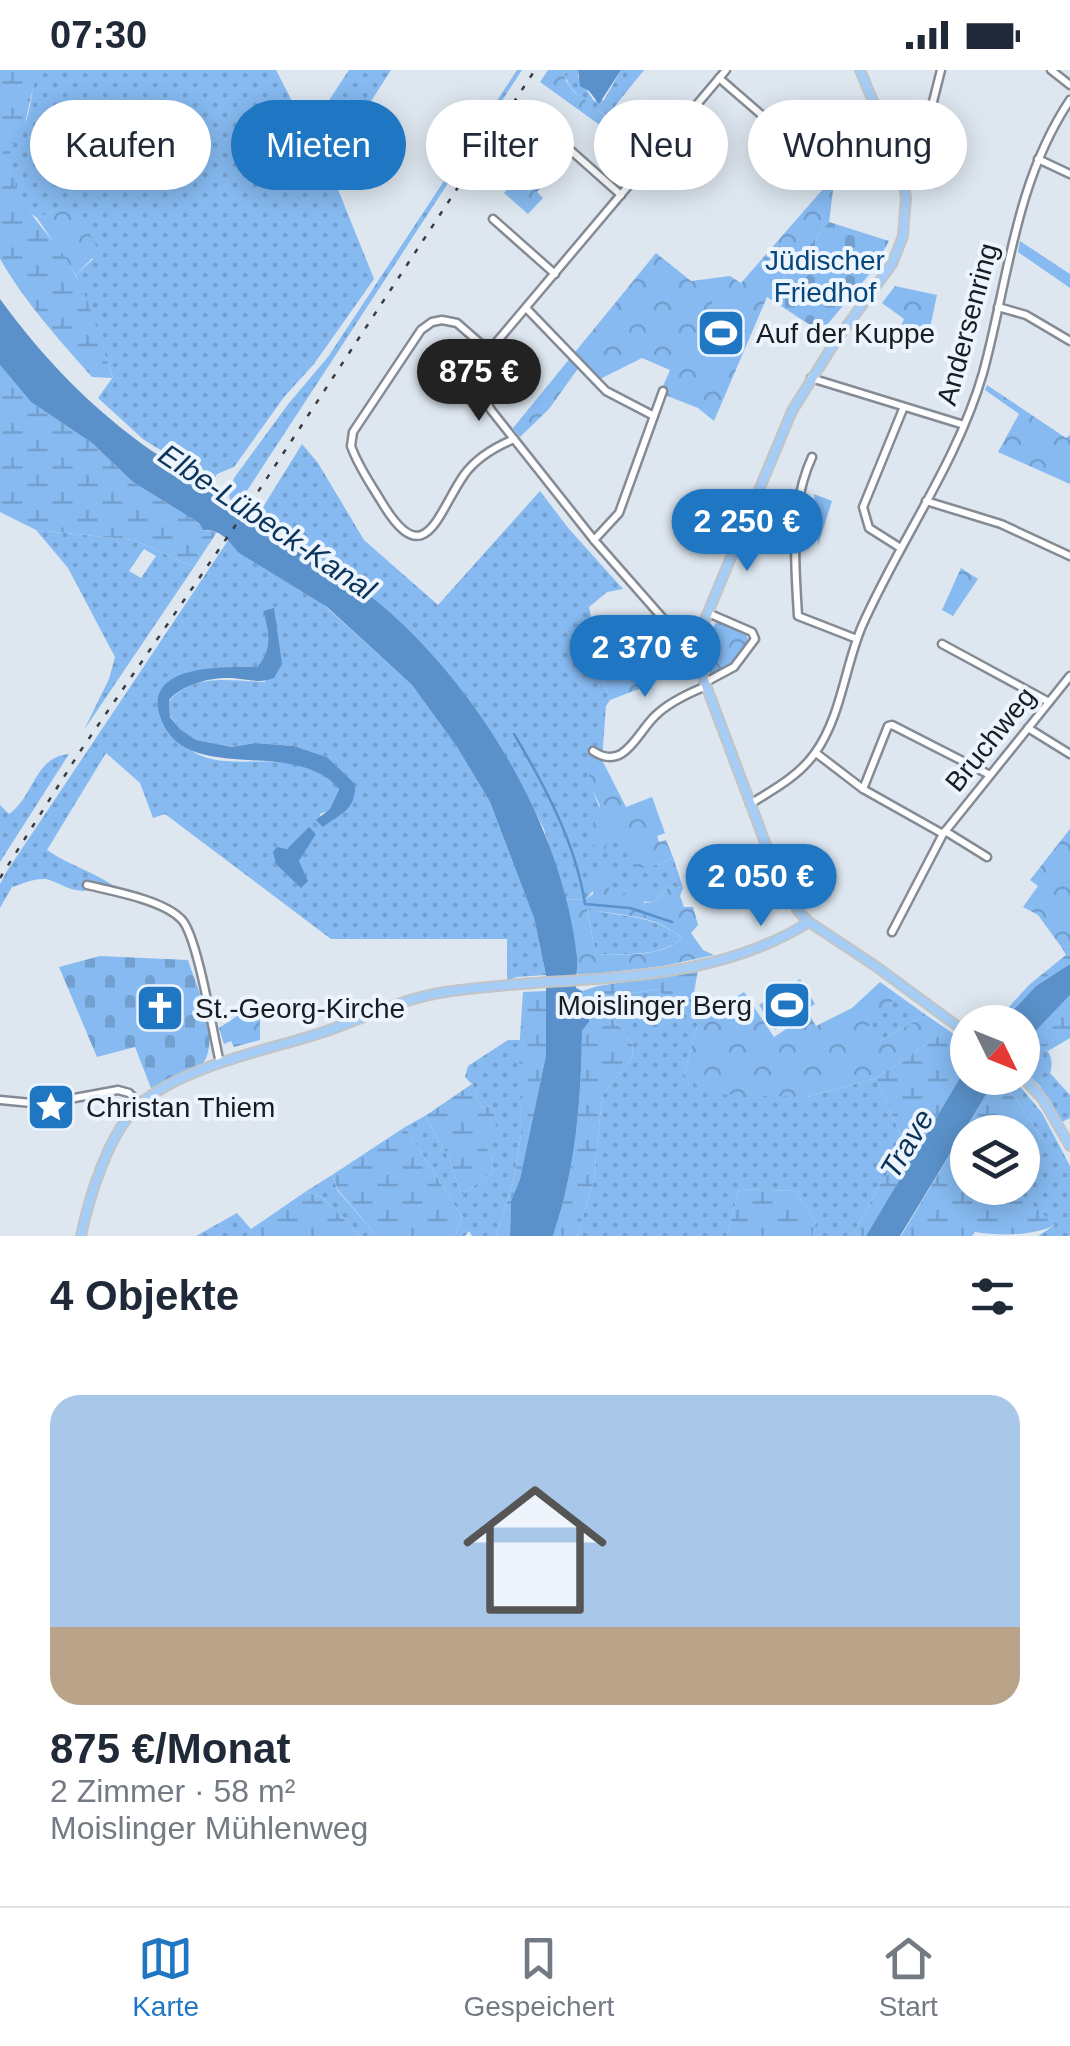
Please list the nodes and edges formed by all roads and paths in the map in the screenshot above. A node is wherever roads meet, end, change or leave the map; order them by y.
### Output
1 (726, 70) edge
2 (860, 70) edge
3 (941, 70) edge
4 (1051, 70) edge
5 (719, 78) junction
6 (1070, 85) edge
7 (872, 100) edge
8 (933, 100) edge
9 (1070, 100) edge
10 (748, 103) edge
11 (574, 153) edge
12 (1038, 159) junction
13 (1070, 174) edge
14 (903, 190) edge
15 (621, 195) junction
16 (493, 219) dead end
17 (555, 274) junction
18 (998, 307) junction
19 (526, 308) junction
20 (1070, 341) edge
21 (488, 352) junction
22 (812, 378) junction
23 (663, 391) dead end
24 (904, 409) junction
25 (654, 416) junction
26 (964, 426) junction
27 (514, 439) junction
28 (812, 456) dead end
29 (926, 500) junction
30 (594, 540) junction
31 (899, 547) junction
32 (1070, 556) edge
33 (708, 613) junction
34 (857, 639) junction
35 (942, 644) dead end
36 (696, 646) junction
37 (1070, 676) edge
38 (703, 685) junction
39 (1048, 702) junction
40 (1028, 728) junction
41 (593, 751) dead end
42 (816, 753) junction
43 (1070, 754) edge
44 (990, 775) junction
45 (863, 789) junction
46 (749, 805) junction
47 (944, 832) junction
48 (988, 857) dead end
49 (87, 885) dead end
50 (808, 922) junction
51 (892, 932) dead end
52 (950, 1021) edge
53 (220, 1063) junction
54 (1039, 1095) edge
55 (0, 1100) edge
56 (140, 1104) junction
57 (1070, 1146) edge
58 (82, 1236) edge

1 - 5 street
2 - 7 main road
3 - 8 street
4 - 6 street
5 - 10 street
5 - 15 street
9 - 12 street, Andersenring
11 - 15 street
12 - 13 street
12 - 18 street, Andersenring
14 - 22 main road
15 - 17 street
16 - 17 street
17 - 19 street
18 - 20 street
18 - 26 street, Andersenring
19 - 21 street
19 - 25 street
21 - 27 street
21 - 27 street
22 - 24 street
22 - 33 main road
23 - 25 street
24 - 26 street
24 - 31 street
25 - 30 street
26 - 29 street, Andersenring
27 - 30 street
28 - 34 street
29 - 31 street, Andersenring
29 - 32 street
30 - 36 street
31 - 34 street, Andersenring
33 - 36 main road
33 - 38 street
34 - 42 street, Andersenring
35 - 39 street
36 - 38 main road
37 - 39 street, Bruchweg
38 - 41 street
38 - 46 main road
39 - 40 street, Bruchweg
40 - 43 street
40 - 44 street, Bruchweg
42 - 45 street
42 - 46 street, Andersenring
44 - 45 street
44 - 47 street, Bruchweg
45 - 47 street
46 - 50 main road
47 - 48 street, Bruchweg
47 - 51 street, Bruchweg
49 - 53 street
50 - 52 main road
50 - 53 main road
53 - 56 main road
54 - 57 main road
55 - 56 street
56 - 58 main road

